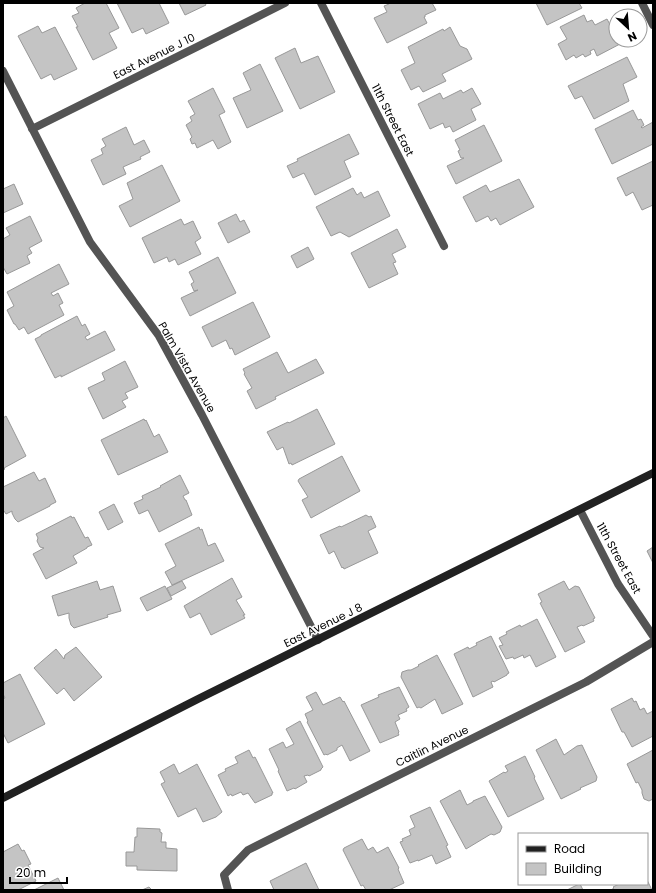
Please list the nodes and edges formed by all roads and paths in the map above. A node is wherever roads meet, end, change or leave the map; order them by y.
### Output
1 (285, 3) edge
2 (321, 3) edge
3 (642, 3) edge
4 (653, 24) edge
5 (3, 70) edge
6 (32, 129) junction
7 (444, 246) dead end
8 (653, 473) edge
9 (580, 510) junction
10 (653, 636) edge
11 (318, 640) junction
12 (653, 642) edge
13 (3, 798) edge
14 (228, 890) edge

1 - 6 street, East Avenue J 10
2 - 7 street, 11th Street East
3 - 4 street
5 - 6 street, Palm Vista Avenue
6 - 11 street, Palm Vista Avenue
8 - 9 street, East Avenue J 8
9 - 10 street, 11th Street East
9 - 11 street, East Avenue J 8
11 - 13 street, East Avenue J 8
12 - 14 street, Caitlin Avenue

